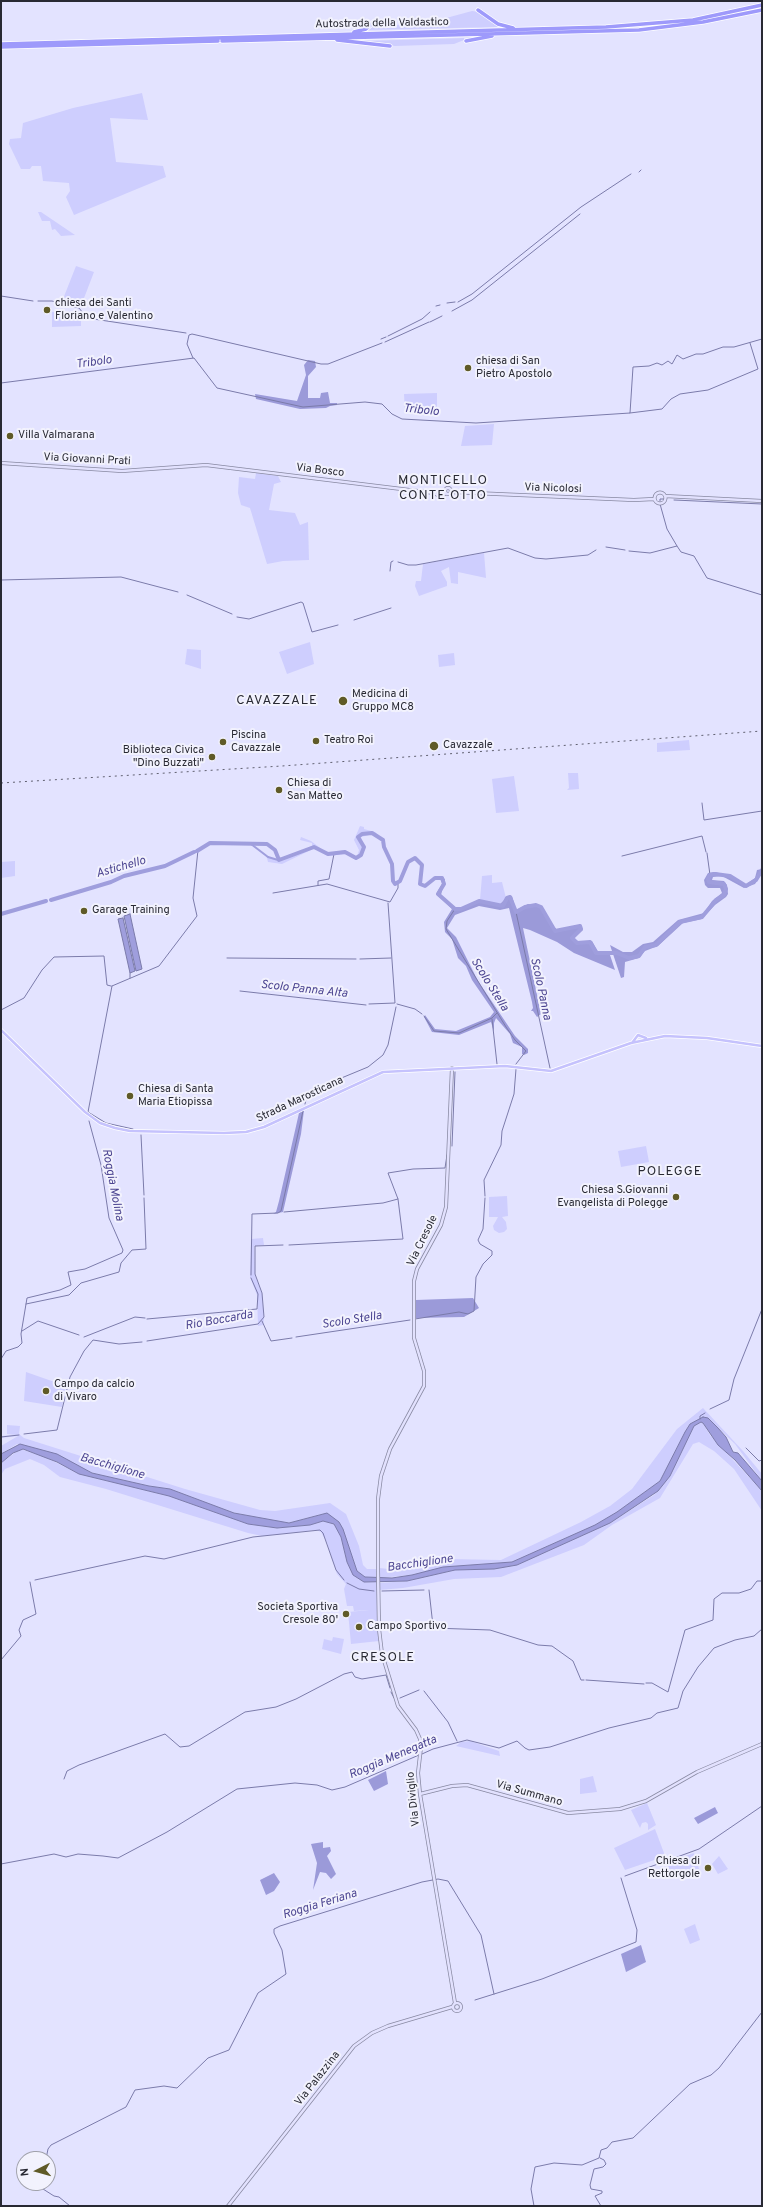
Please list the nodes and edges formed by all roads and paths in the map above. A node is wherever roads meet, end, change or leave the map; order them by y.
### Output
1 (762, 5) edge
2 (478, 10) dead end
3 (762, 10) edge
4 (374, 22) dead end
5 (536, 29) junction
6 (329, 34) junction
7 (508, 34) junction
8 (320, 38) junction
9 (466, 42) dead end
10 (1, 44) edge
11 (390, 46) dead end
12 (1, 47) edge
13 (1, 463) edge
14 (196, 465) joint
15 (446, 493) joint
16 (665, 496) junction
17 (654, 499) junction
18 (762, 501) edge
19 (1, 1030) edge
20 (636, 1038) junction
21 (641, 1040) junction
22 (632, 1043) junction
23 (762, 1046) edge
24 (452, 1068) junction
25 (407, 1415) joint
26 (762, 1744) edge
27 (420, 1794) junction
28 (455, 2002) junction
29 (452, 2008) junction
30 (228, 2206) edge

1 - 5 highway, Autostrada della Valdastico
2 - 5 highway
3 - 7 highway, Autostrada della Valdastico
4 - 6 highway
5 - 6 highway, Autostrada della Valdastico
6 - 10 highway, Autostrada della Valdastico
7 - 8 highway, Autostrada della Valdastico
7 - 9 highway
8 - 11 highway
8 - 12 highway, Autostrada della Valdastico
13 - 14 main road, Via Giovanni Prati
14 - 15 main road, Via Bosco
15 - 17 main road, Via Nicolosi
16 - 17 main road
16 - 17 main road
16 - 18 main road
19 - 24 main road, Strada Marosticana
20 - 21 main road
20 - 21 main road
20 - 22 main road
21 - 22 main road
21 - 23 main road
22 - 24 main road
24 - 25 main road, Via Cresole
25 - 27 main road, Via Diviglio
26 - 27 main road, Via Summano
27 - 28 main road, Via Diviglio
28 - 29 main road
28 - 29 main road
29 - 30 main road, Via Palazzina

